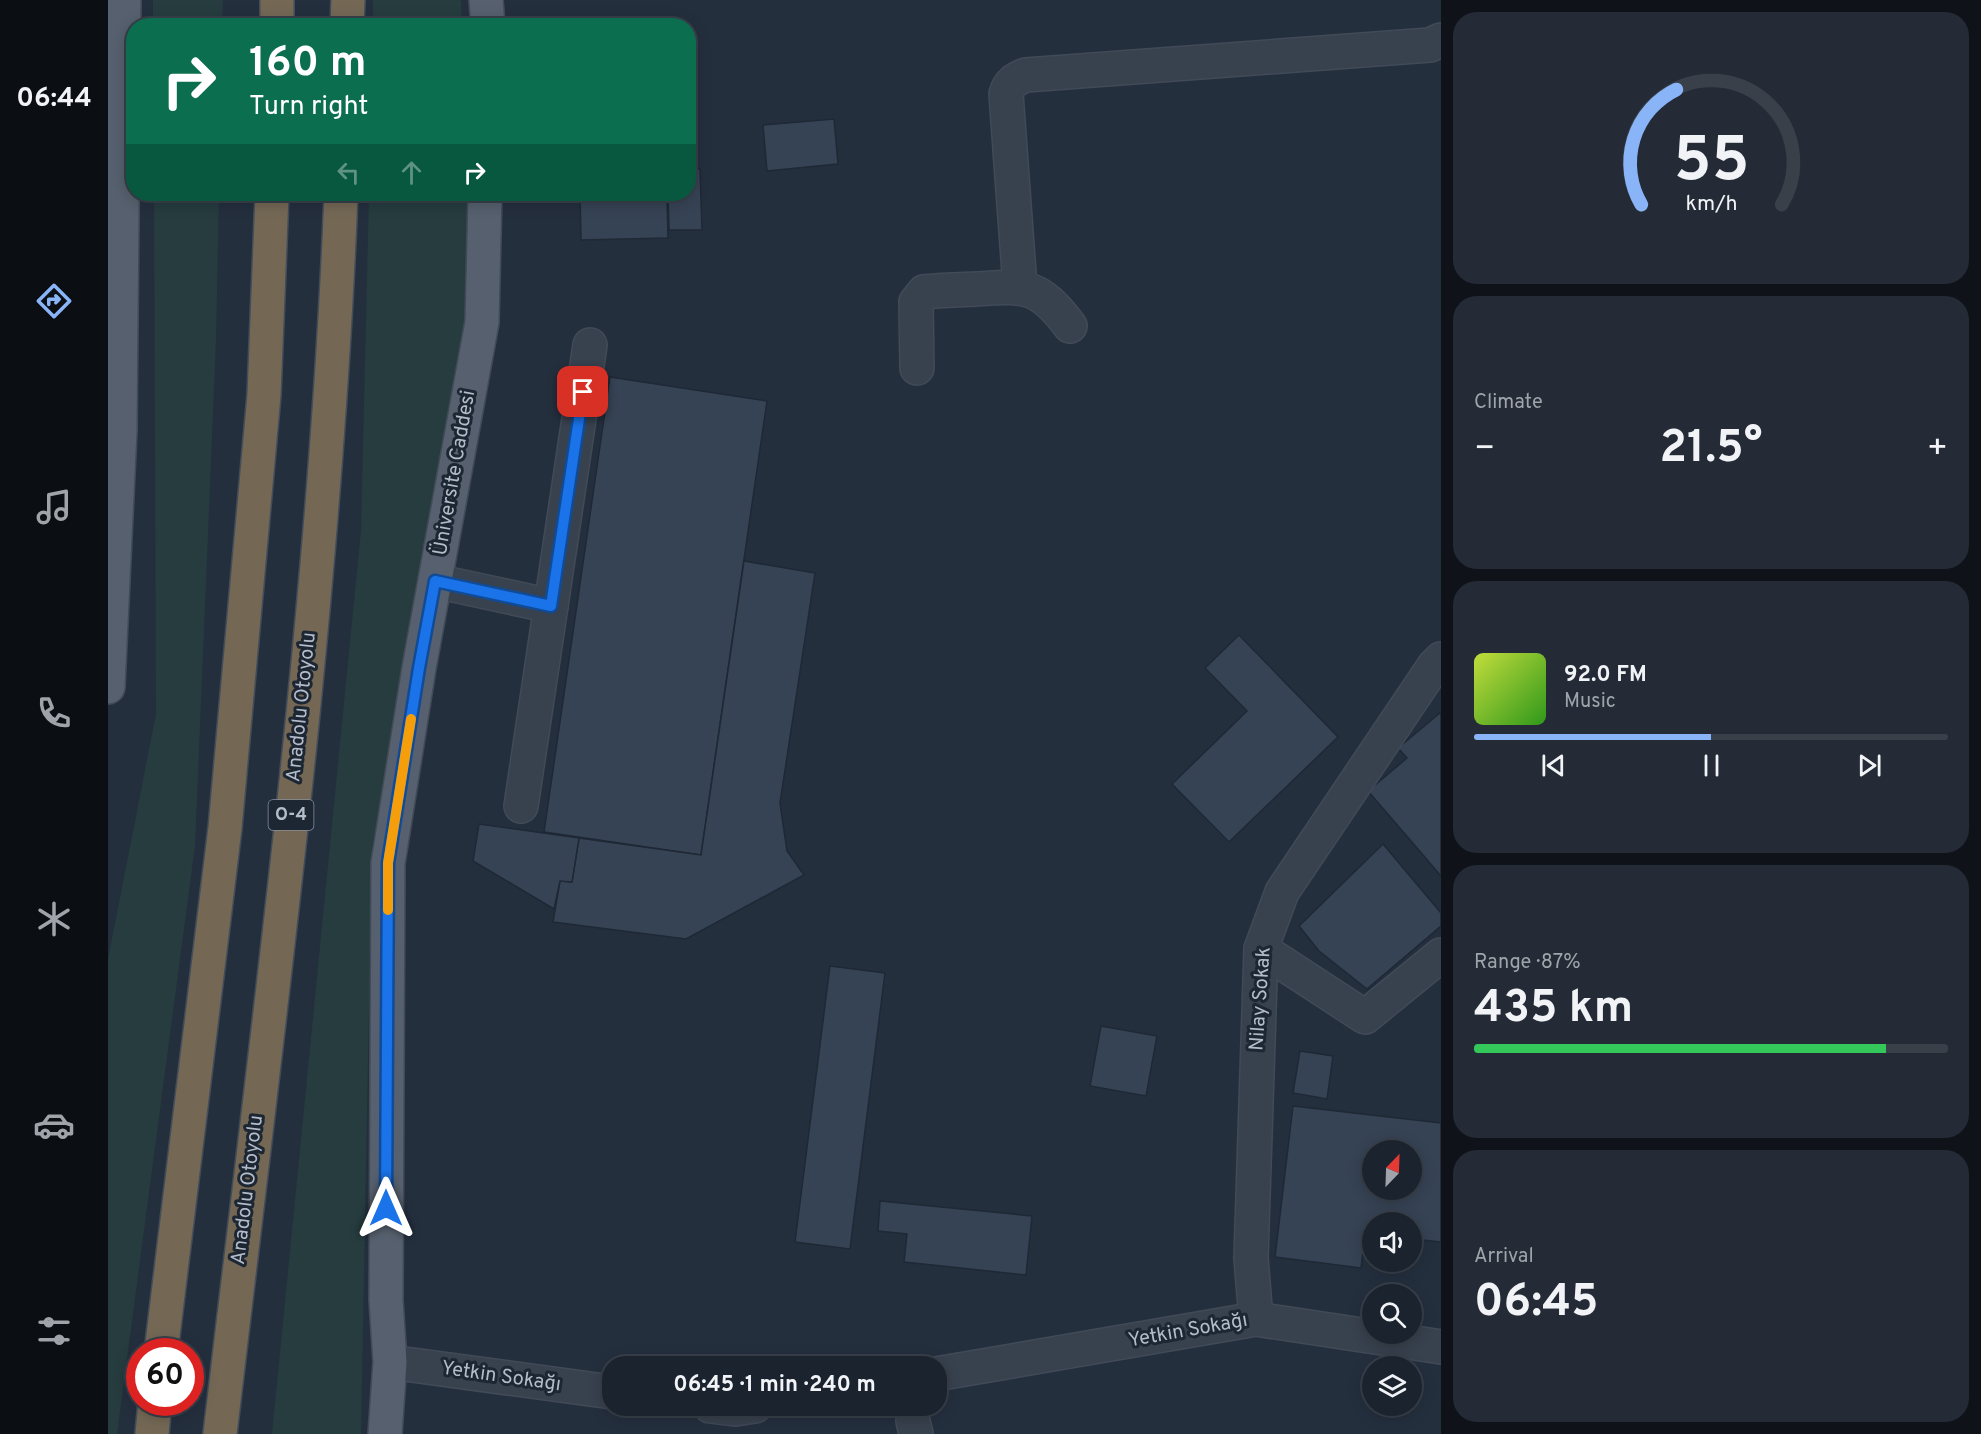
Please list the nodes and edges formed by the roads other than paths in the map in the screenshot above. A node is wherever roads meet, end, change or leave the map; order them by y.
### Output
1 (124, 0) edge
2 (277, 0) edge
3 (348, 0) edge
4 (486, 0) edge
5 (277, 18) edge
6 (347, 18) edge
7 (487, 18) edge
8 (1441, 40) edge
9 (272, 201) edge
10 (341, 201) edge
11 (485, 201) edge
12 (1020, 286) junction
13 (1070, 326) dead end
14 (590, 345) dead end
15 (916, 368) dead end
16 (435, 581) junction
17 (551, 606) junction
18 (1441, 658) edge
19 (108, 687) edge
20 (521, 806) dead end
21 (1261, 949) junction
22 (1441, 955) edge
23 (1256, 1319) junction
24 (163, 1338) edge
25 (1441, 1347) edge
26 (390, 1362) junction
27 (947, 1372) edge
28 (602, 1391) edge
29 (154, 1416) edge
30 (152, 1434) edge
31 (220, 1434) edge
32 (385, 1434) edge

1 - 19 main road
2 - 5 highway
3 - 6 highway
4 - 7 main road
8 - 12 street
9 - 24 highway
10 - 31 highway, Anadolu Otoyolu / O-4
11 - 16 main road, Üniversite Caddesi
12 - 13 street
12 - 15 street
14 - 17 street
16 - 17 street
16 - 26 main road, Üniversite Caddesi
17 - 20 street
18 - 21 street, Nilay Sokak
21 - 22 street
21 - 23 street, Nilay Sokak
23 - 25 street, Yetkin Sokağı
23 - 27 street, Yetkin Sokağı
26 - 28 street, Yetkin Sokağı
26 - 32 main road, Üniversite Caddesi
29 - 30 highway

